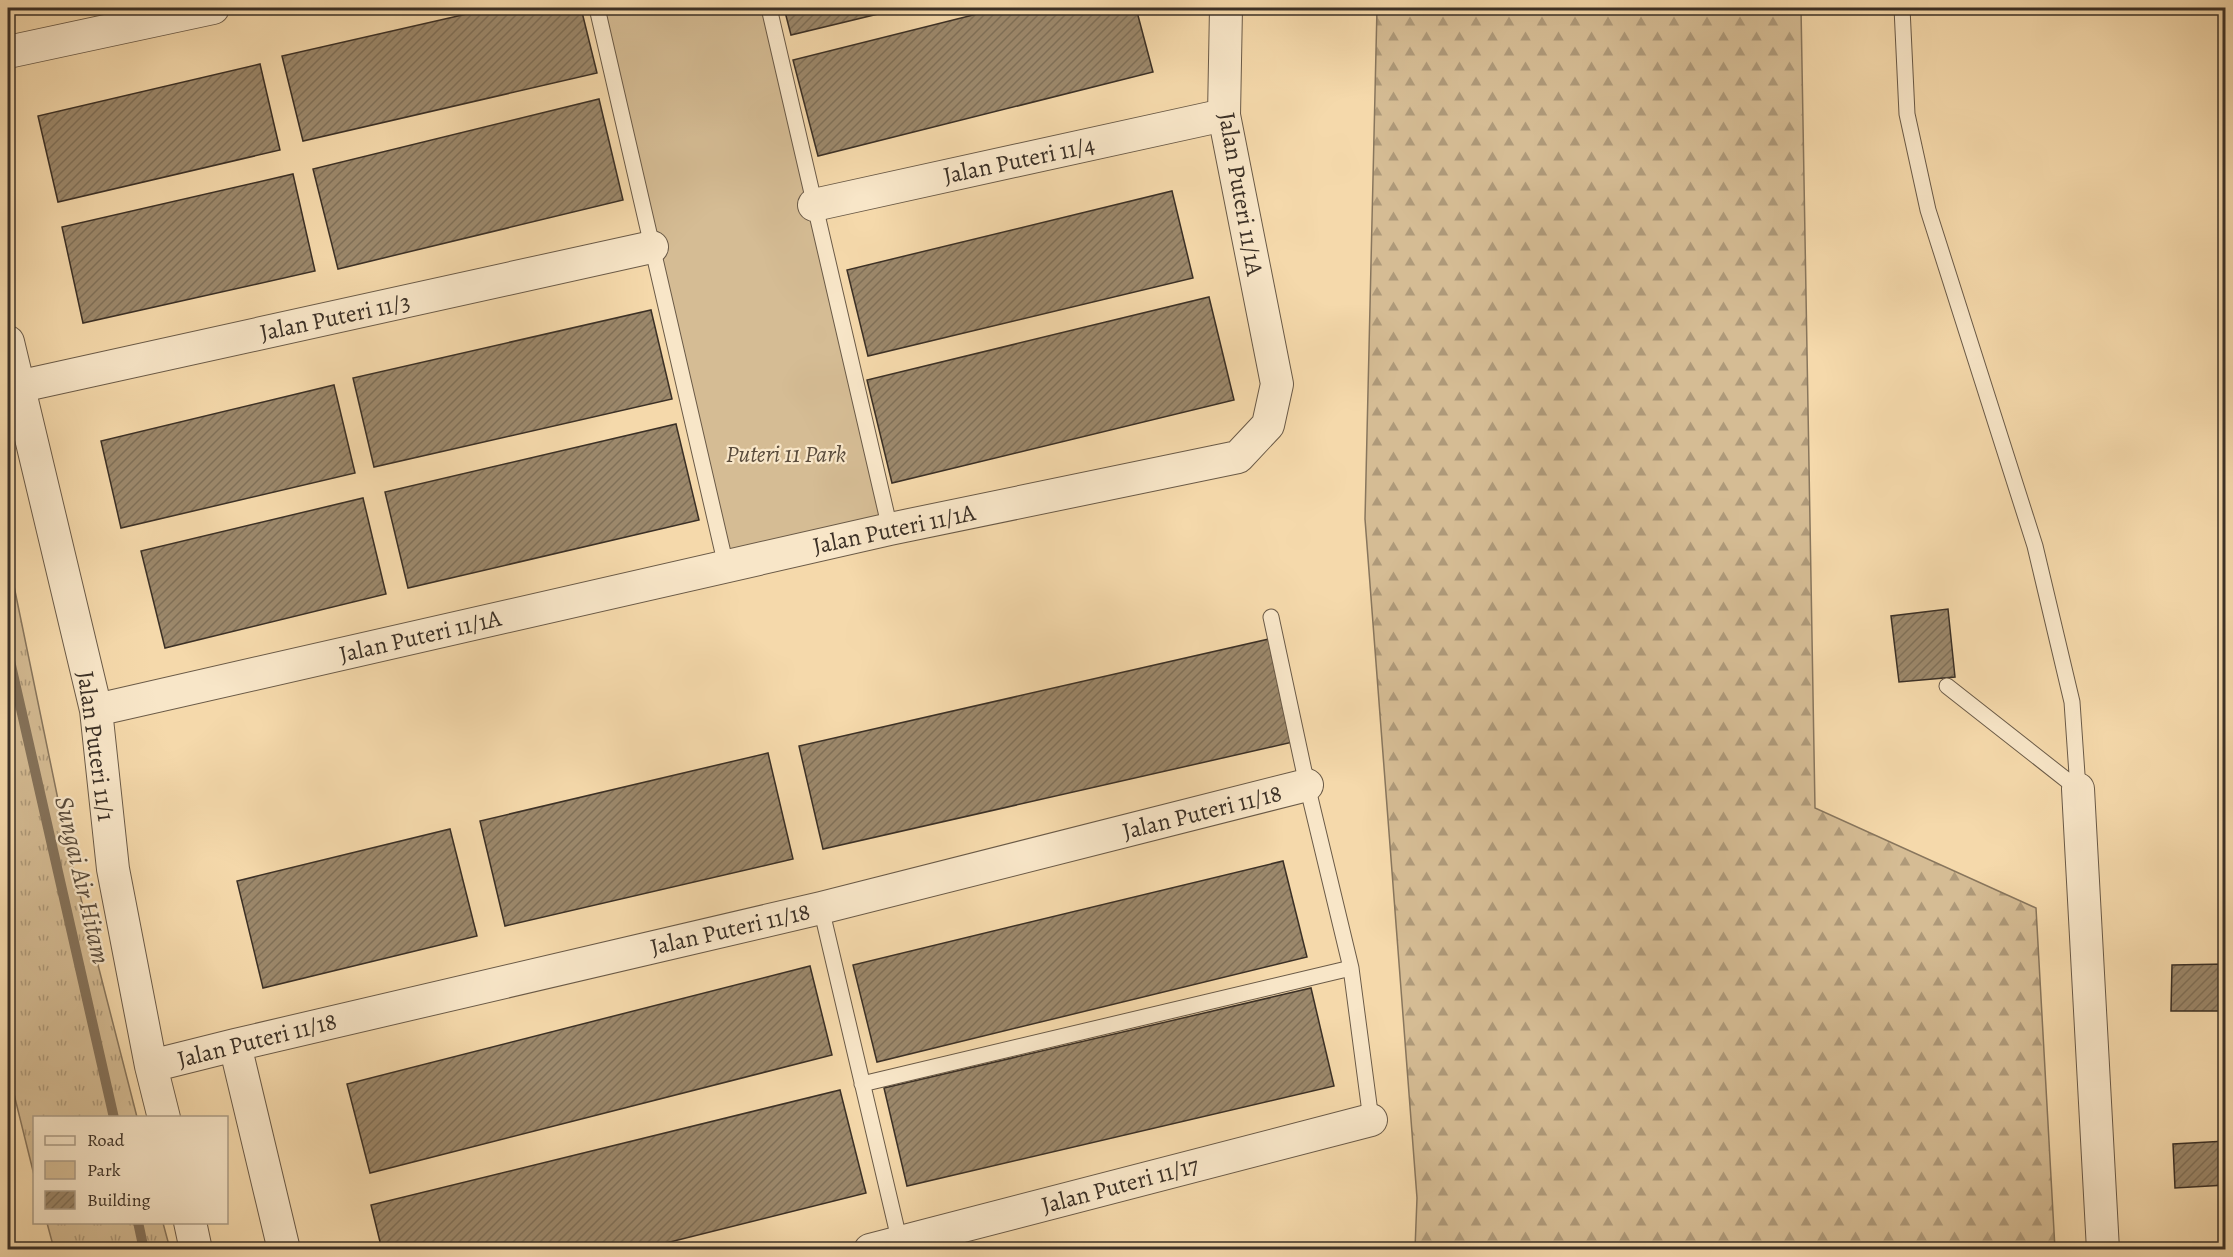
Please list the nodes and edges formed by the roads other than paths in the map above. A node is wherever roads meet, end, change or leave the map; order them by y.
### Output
1 (213, 8) edge
2 (597, 8) edge
3 (769, 8) edge
4 (1226, 8) edge
5 (1902, 8) edge
6 (8, 52) edge
7 (1224, 115) junction
8 (814, 205) junction
9 (652, 247) junction
10 (8, 342) edge
11 (17, 387) junction
12 (890, 529) junction
13 (726, 566) junction
14 (1271, 617) dead end
15 (1947, 686) dead end
16 (96, 710) junction
17 (1307, 785) junction
18 (2078, 789) junction
19 (821, 908) junction
20 (1351, 968) junction
21 (235, 1045) junction
22 (151, 1066) junction
23 (862, 1084) junction
24 (164, 1116) edge
25 (1371, 1120) joint
26 (190, 1224) edge
27 (900, 1246) edge
28 (196, 1250) edge
29 (284, 1250) edge
30 (870, 1250) edge
31 (2103, 1250) edge

1 - 6 street
2 - 9 lane
3 - 8 lane
4 - 7 street, Jalan Puteri 11/1A
5 - 18 lane
7 - 8 street, Jalan Puteri 11/4
7 - 12 street, Jalan Puteri 11/1A
8 - 12 lane
9 - 11 street, Jalan Puteri 11/3
9 - 13 lane
10 - 11 street, Jalan Puteri 11/1
11 - 16 street, Jalan Puteri 11/1
12 - 13 street, Jalan Puteri 11/1A
13 - 16 street, Jalan Puteri 11/1A
14 - 17 lane
15 - 18 lane
16 - 22 street, Jalan Puteri 11/1
17 - 19 street, Jalan Puteri 11/18
17 - 20 lane
18 - 31 street
19 - 21 street, Jalan Puteri 11/18
19 - 23 lane
20 - 23 lane
20 - 25 lane
21 - 22 street, Jalan Puteri 11/18
21 - 29 street
22 - 24 street, Jalan Puteri 11/1
23 - 27 lane
25 - 27 street, Jalan Puteri 11/17
26 - 28 street
27 - 30 street, Jalan Puteri 11/17

